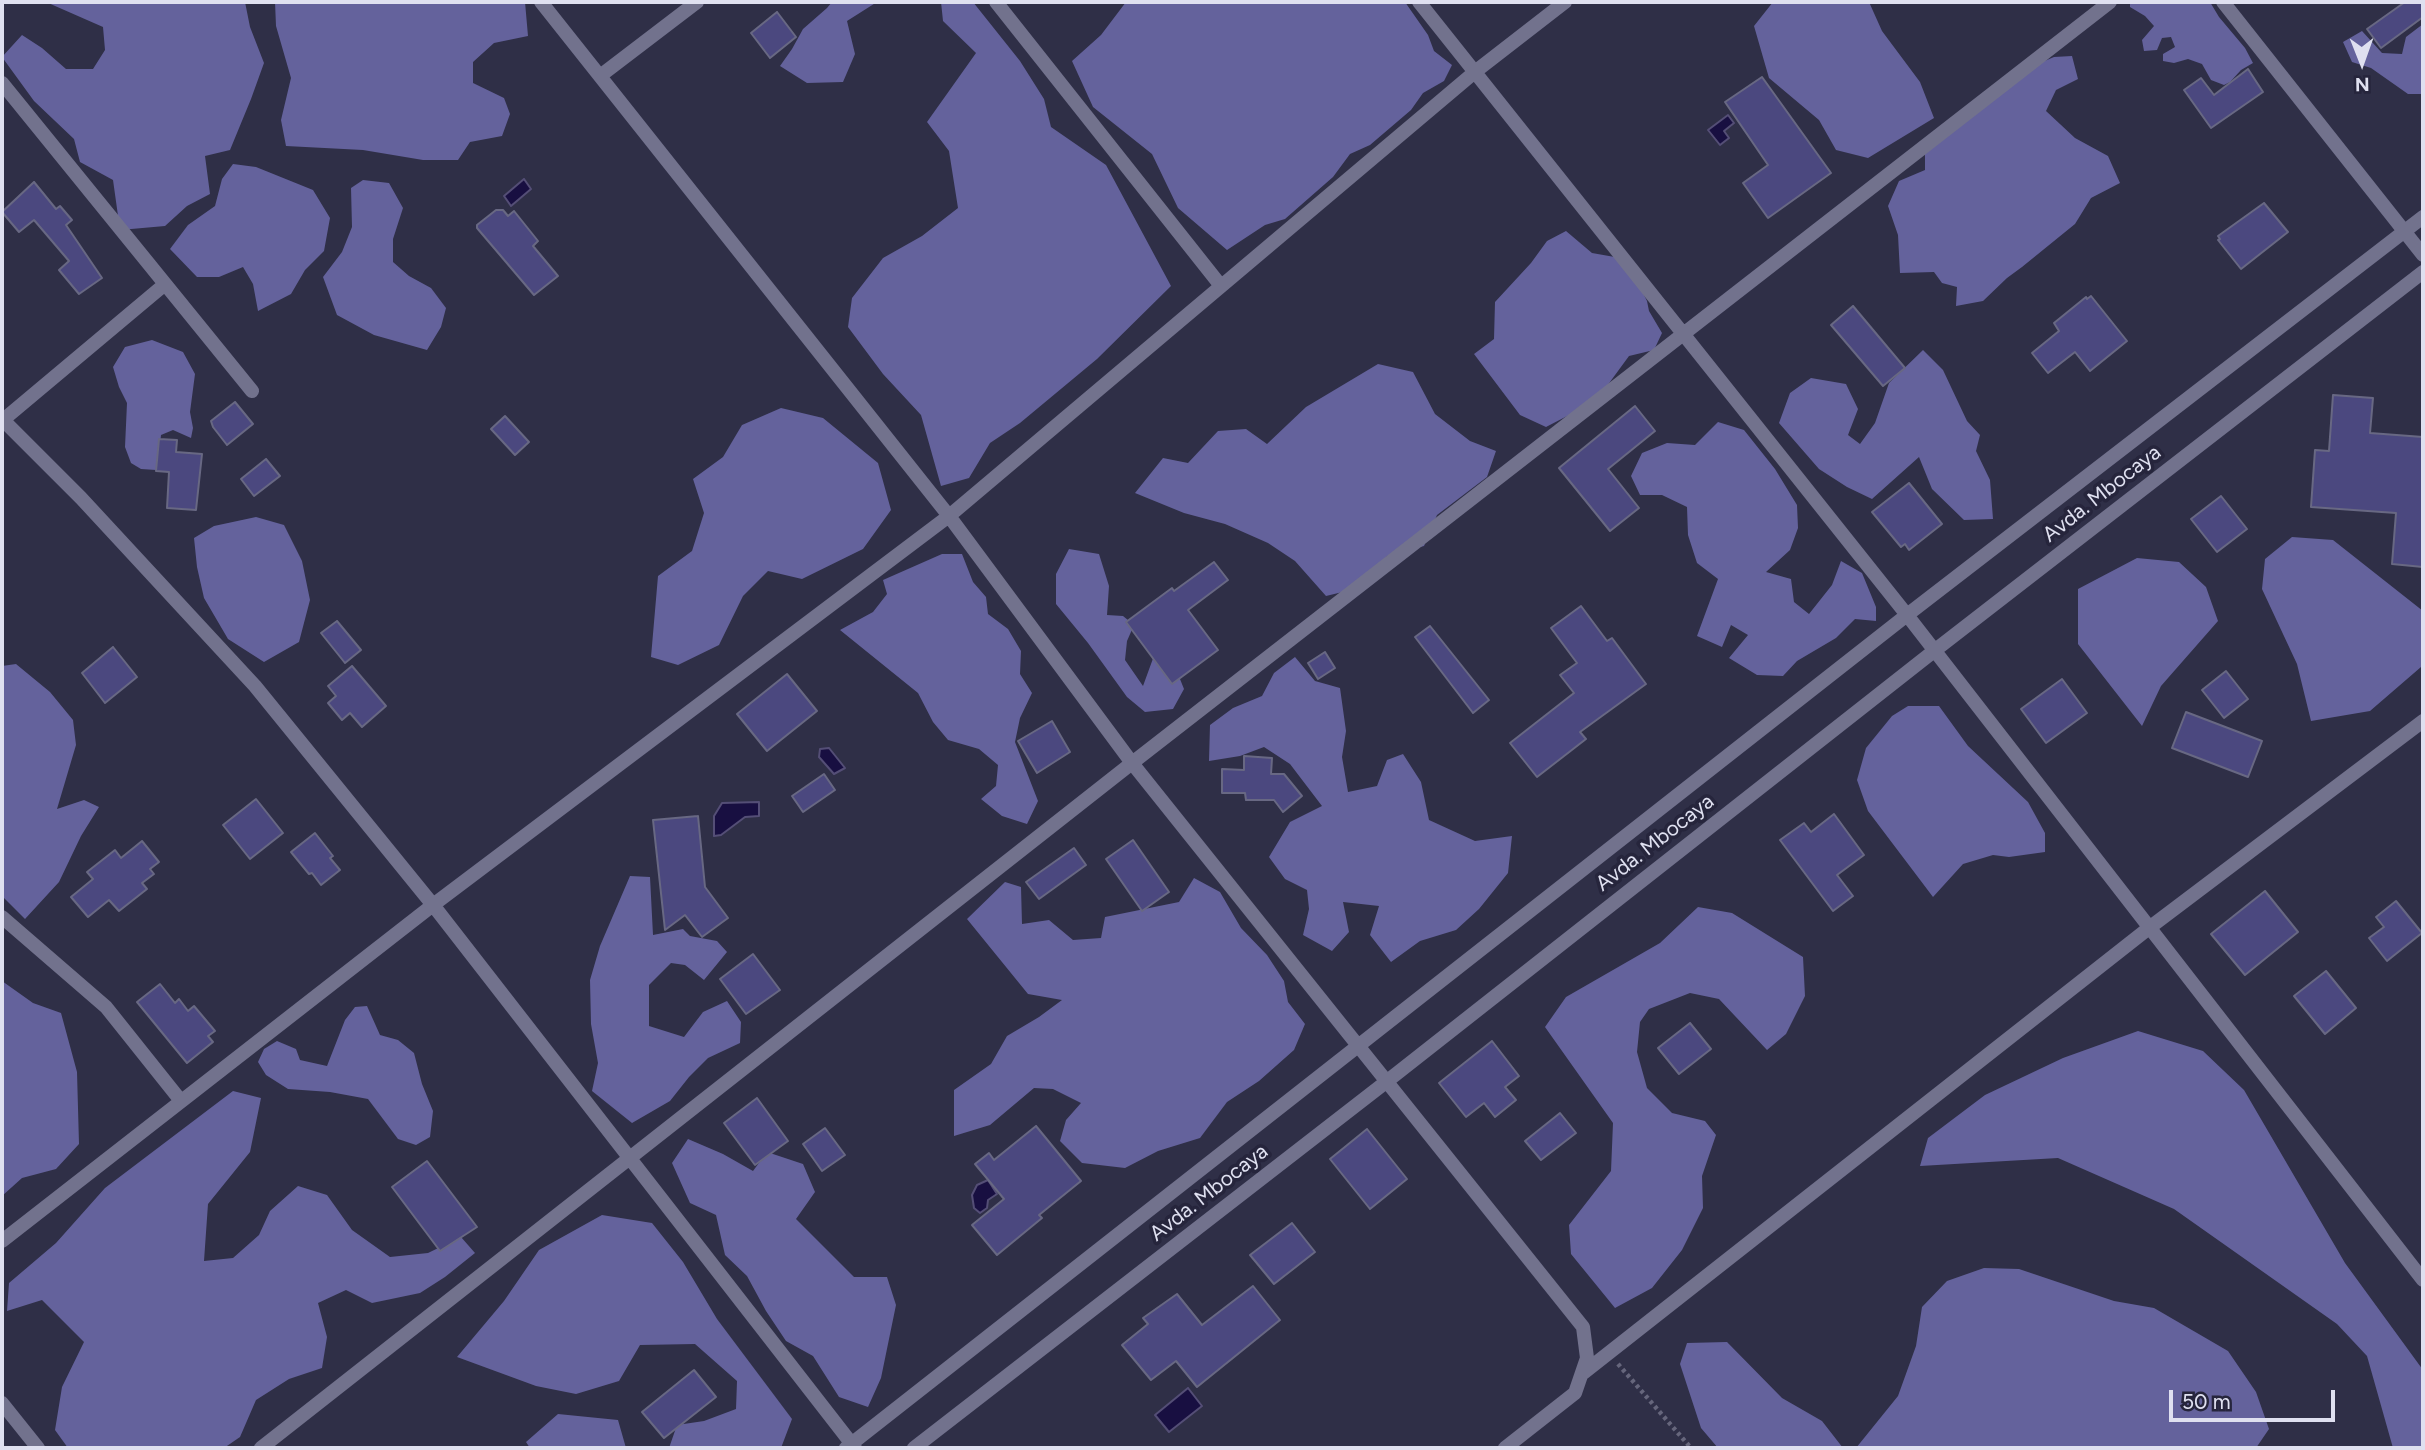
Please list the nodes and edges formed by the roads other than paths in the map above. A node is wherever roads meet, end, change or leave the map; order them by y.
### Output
1 (541, 2) edge
2 (697, 2) edge
3 (996, 2) edge
4 (1419, 2) edge
5 (1565, 2) edge
6 (2110, 2) edge
7 (2223, 2) edge
8 (1476, 71) junction
9 (600, 76) junction
10 (2, 83) edge
11 (2423, 217) edge
12 (2404, 232) junction
13 (2423, 255) edge
14 (2423, 272) edge
15 (164, 285) junction
16 (1222, 286) junction
17 (1684, 333) junction
18 (252, 391) dead end
19 (2, 419) edge
20 (949, 516) junction
21 (1907, 615) junction
22 (1934, 651) junction
23 (2423, 721) edge
24 (1132, 764) junction
25 (433, 905) junction
26 (2, 917) edge
27 (2149, 928) junction
28 (1359, 1045) junction
29 (1386, 1082) junction
30 (181, 1101) junction
31 (628, 1158) junction
32 (2, 1241) edge
33 (2423, 1280) edge
34 (1582, 1374) junction
35 (2, 1404) edge
36 (851, 1447) edge
37 (37, 1448) edge
38 (261, 1448) edge
39 (914, 1448) edge
40 (1505, 1448) edge

1 - 9 street
2 - 9 street
3 - 16 street
4 - 8 street
5 - 8 street
6 - 17 street
7 - 12 street
8 - 16 street
8 - 17 street
9 - 20 street
10 - 15 street
11 - 12 street
12 - 13 street
12 - 21 street
14 - 22 street, Avda. Mbocaya
15 - 18 street
15 - 19 street
16 - 20 street
17 - 21 street
17 - 24 street
19 - 25 street
20 - 24 street
20 - 25 street
21 - 22 street
21 - 28 street
22 - 27 street
22 - 29 street, Avda. Mbocaya
23 - 27 street
24 - 28 street
24 - 31 street
25 - 30 street
25 - 31 street
26 - 30 street
27 - 33 street
27 - 34 street
28 - 29 street
28 - 36 street
29 - 34 street
29 - 39 street, Avda. Mbocaya
30 - 32 street
31 - 36 street
31 - 38 street
34 - 40 street
35 - 37 street

